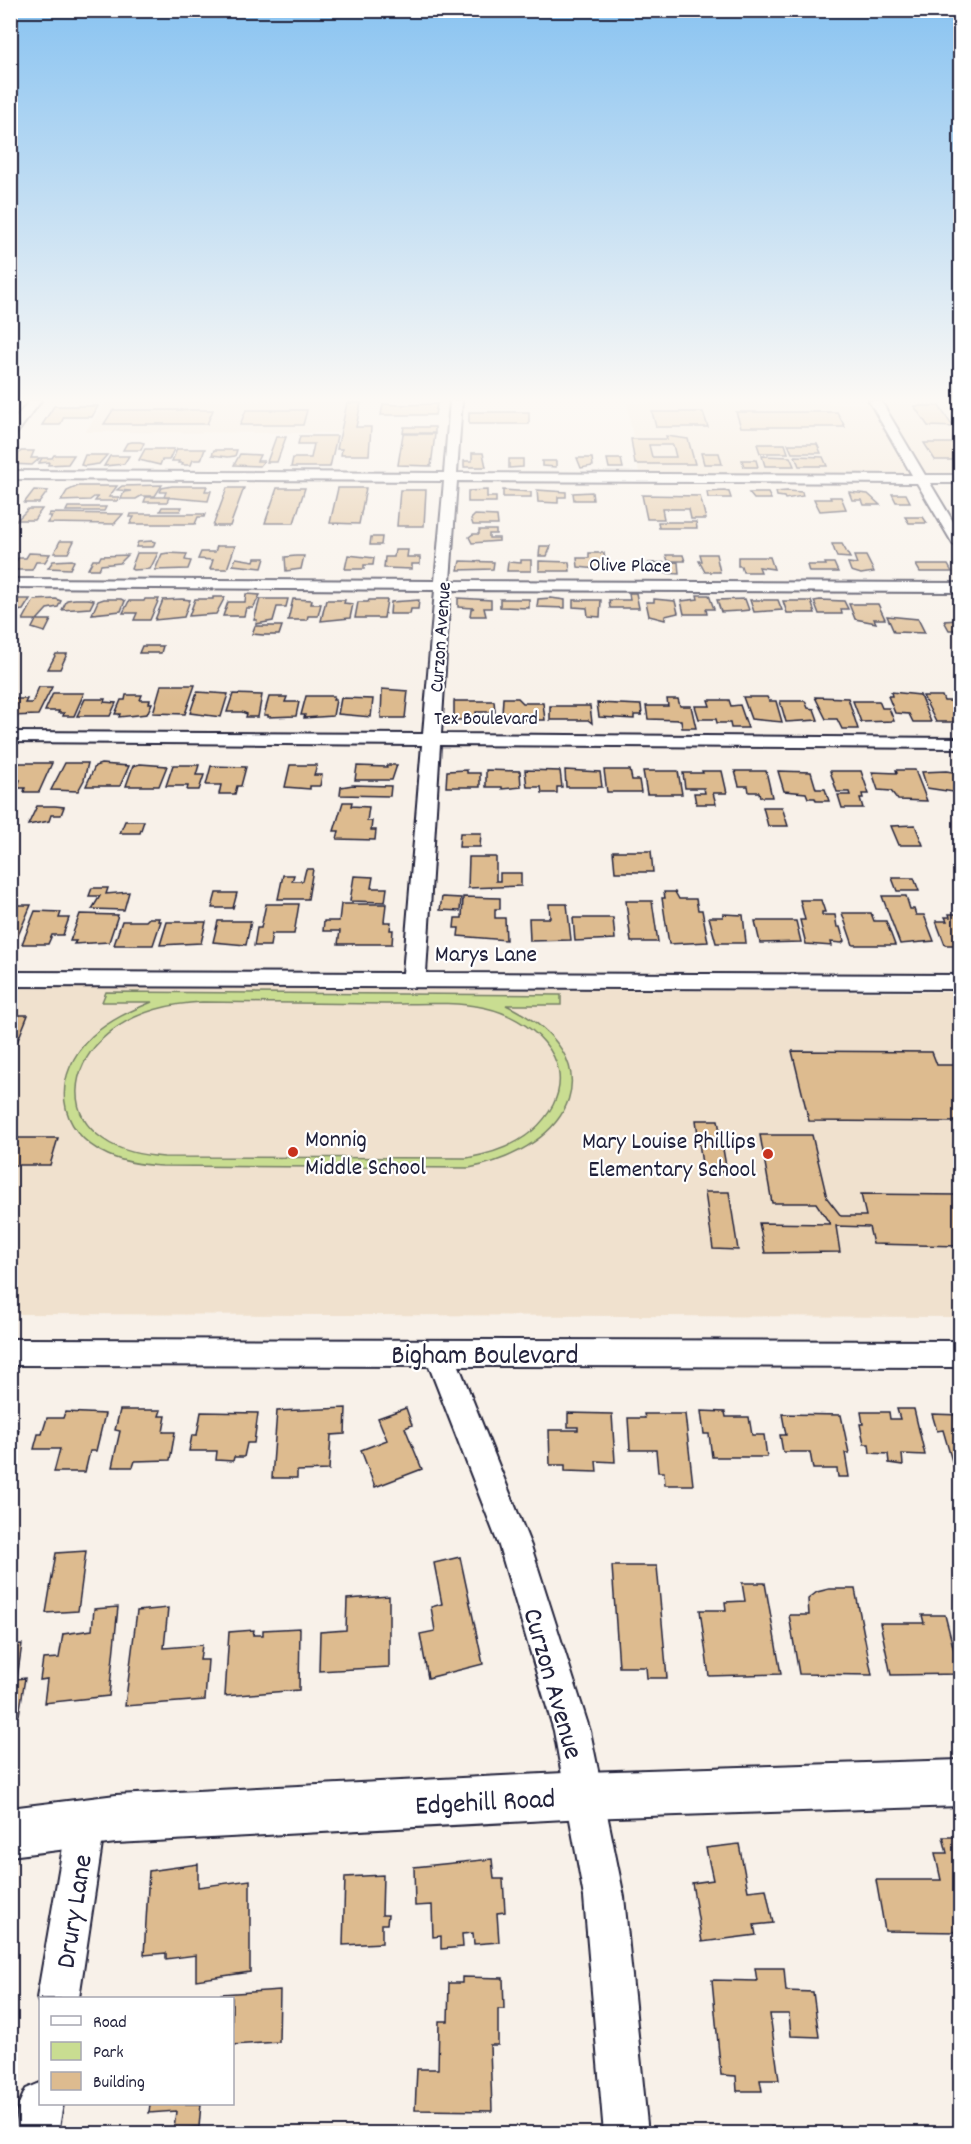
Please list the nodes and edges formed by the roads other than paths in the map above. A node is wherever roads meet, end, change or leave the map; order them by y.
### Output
1 (449, 501) edge
2 (935, 501) edge
3 (960, 544) edge
4 (10, 583) edge
5 (443, 583) junction
6 (960, 588) edge
7 (10, 737) edge
8 (432, 739) junction
9 (960, 743) edge
10 (10, 979) edge
11 (414, 980) junction
12 (960, 982) edge
13 (10, 1352) edge
14 (439, 1353) junction
15 (960, 1354) edge
16 (960, 1783) edge
17 (585, 1795) junction
18 (86, 1824) junction
19 (10, 1832) edge
20 (58, 1997) edge
21 (41, 2105) edge
22 (36, 2133) edge
23 (626, 2133) edge

1 - 5 street, Curzon Avenue
2 - 3 street
4 - 5 street, Olive Place
5 - 6 street, Olive Place
5 - 8 street, Curzon Avenue
7 - 8 street, Tex Boulevard
8 - 9 street, Tex Boulevard
8 - 11 street, Curzon Avenue
10 - 11 street, Marys Lane
11 - 12 street, Marys Lane
13 - 14 street, Bigham Boulevard
14 - 15 street, Bigham Boulevard
14 - 17 street, Curzon Avenue
16 - 17 street, Edgehill Road
17 - 18 street, Edgehill Road
17 - 23 street, Curzon Avenue
18 - 19 street, Edgehill Road
18 - 20 street, Drury Lane
21 - 22 street

